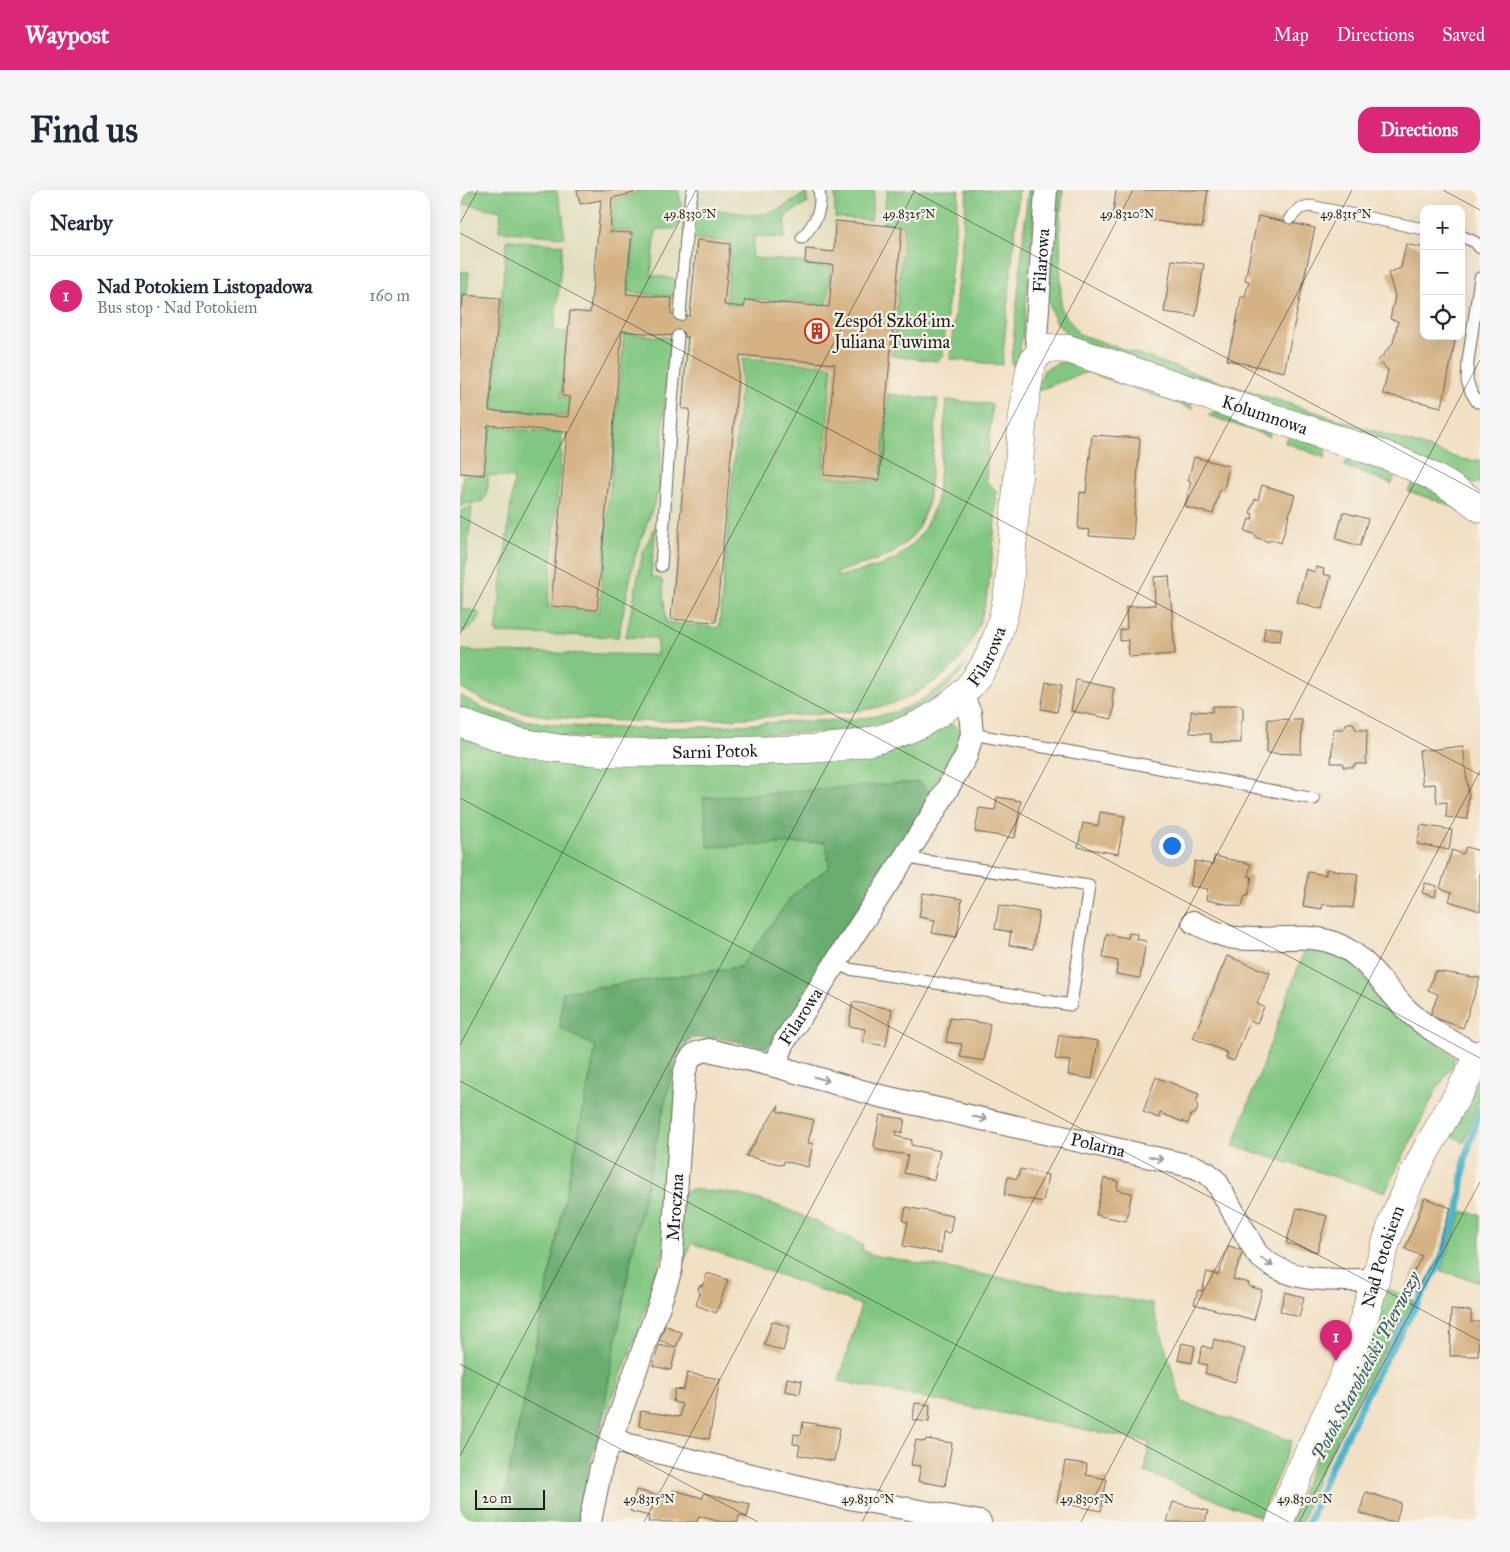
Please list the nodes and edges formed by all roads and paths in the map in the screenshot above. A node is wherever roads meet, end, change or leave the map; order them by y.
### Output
1 (694, 190) edge
2 (819, 190) edge
3 (1046, 190) edge
4 (1290, 218) dead end
5 (1420, 228) edge
6 (802, 238) dead end
7 (1465, 238) edge
8 (1480, 248) edge
9 (1480, 278) edge
10 (680, 315) dead end
11 (678, 336) dead end
12 (1040, 352) junction
13 (1480, 402) edge
14 (1480, 508) edge
15 (661, 566) dead end
16 (962, 695) junction
17 (460, 722) edge
18 (972, 734) junction
19 (1314, 799) dead end
20 (906, 854) junction
21 (1193, 922) dead end
22 (836, 963) junction
23 (1480, 1055) edge
24 (776, 1066) junction
25 (1375, 1280) junction
26 (611, 1438) junction
27 (590, 1522) edge
28 (980, 1522) edge
29 (1280, 1522) edge

1 - 10 lane
2 - 6 lane
3 - 12 street, Filarowa
4 - 5 lane
7 - 8 lane
9 - 13 lane
11 - 15 lane
12 - 14 street, Kolumnowa
12 - 16 street, Filarowa
16 - 17 street, Sarni Potok
16 - 18 street, Filarowa
18 - 19 lane
18 - 20 street, Filarowa
20 - 22 street, Filarowa
20 - 22 lane
21 - 23 street
22 - 24 street, Filarowa
23 - 25 street, Nad Potokiem
24 -> 25 street, Polarna
24 - 26 street, Mroczna
25 - 29 street, Nad Potokiem
26 - 27 street, Mroczna
26 - 28 street

